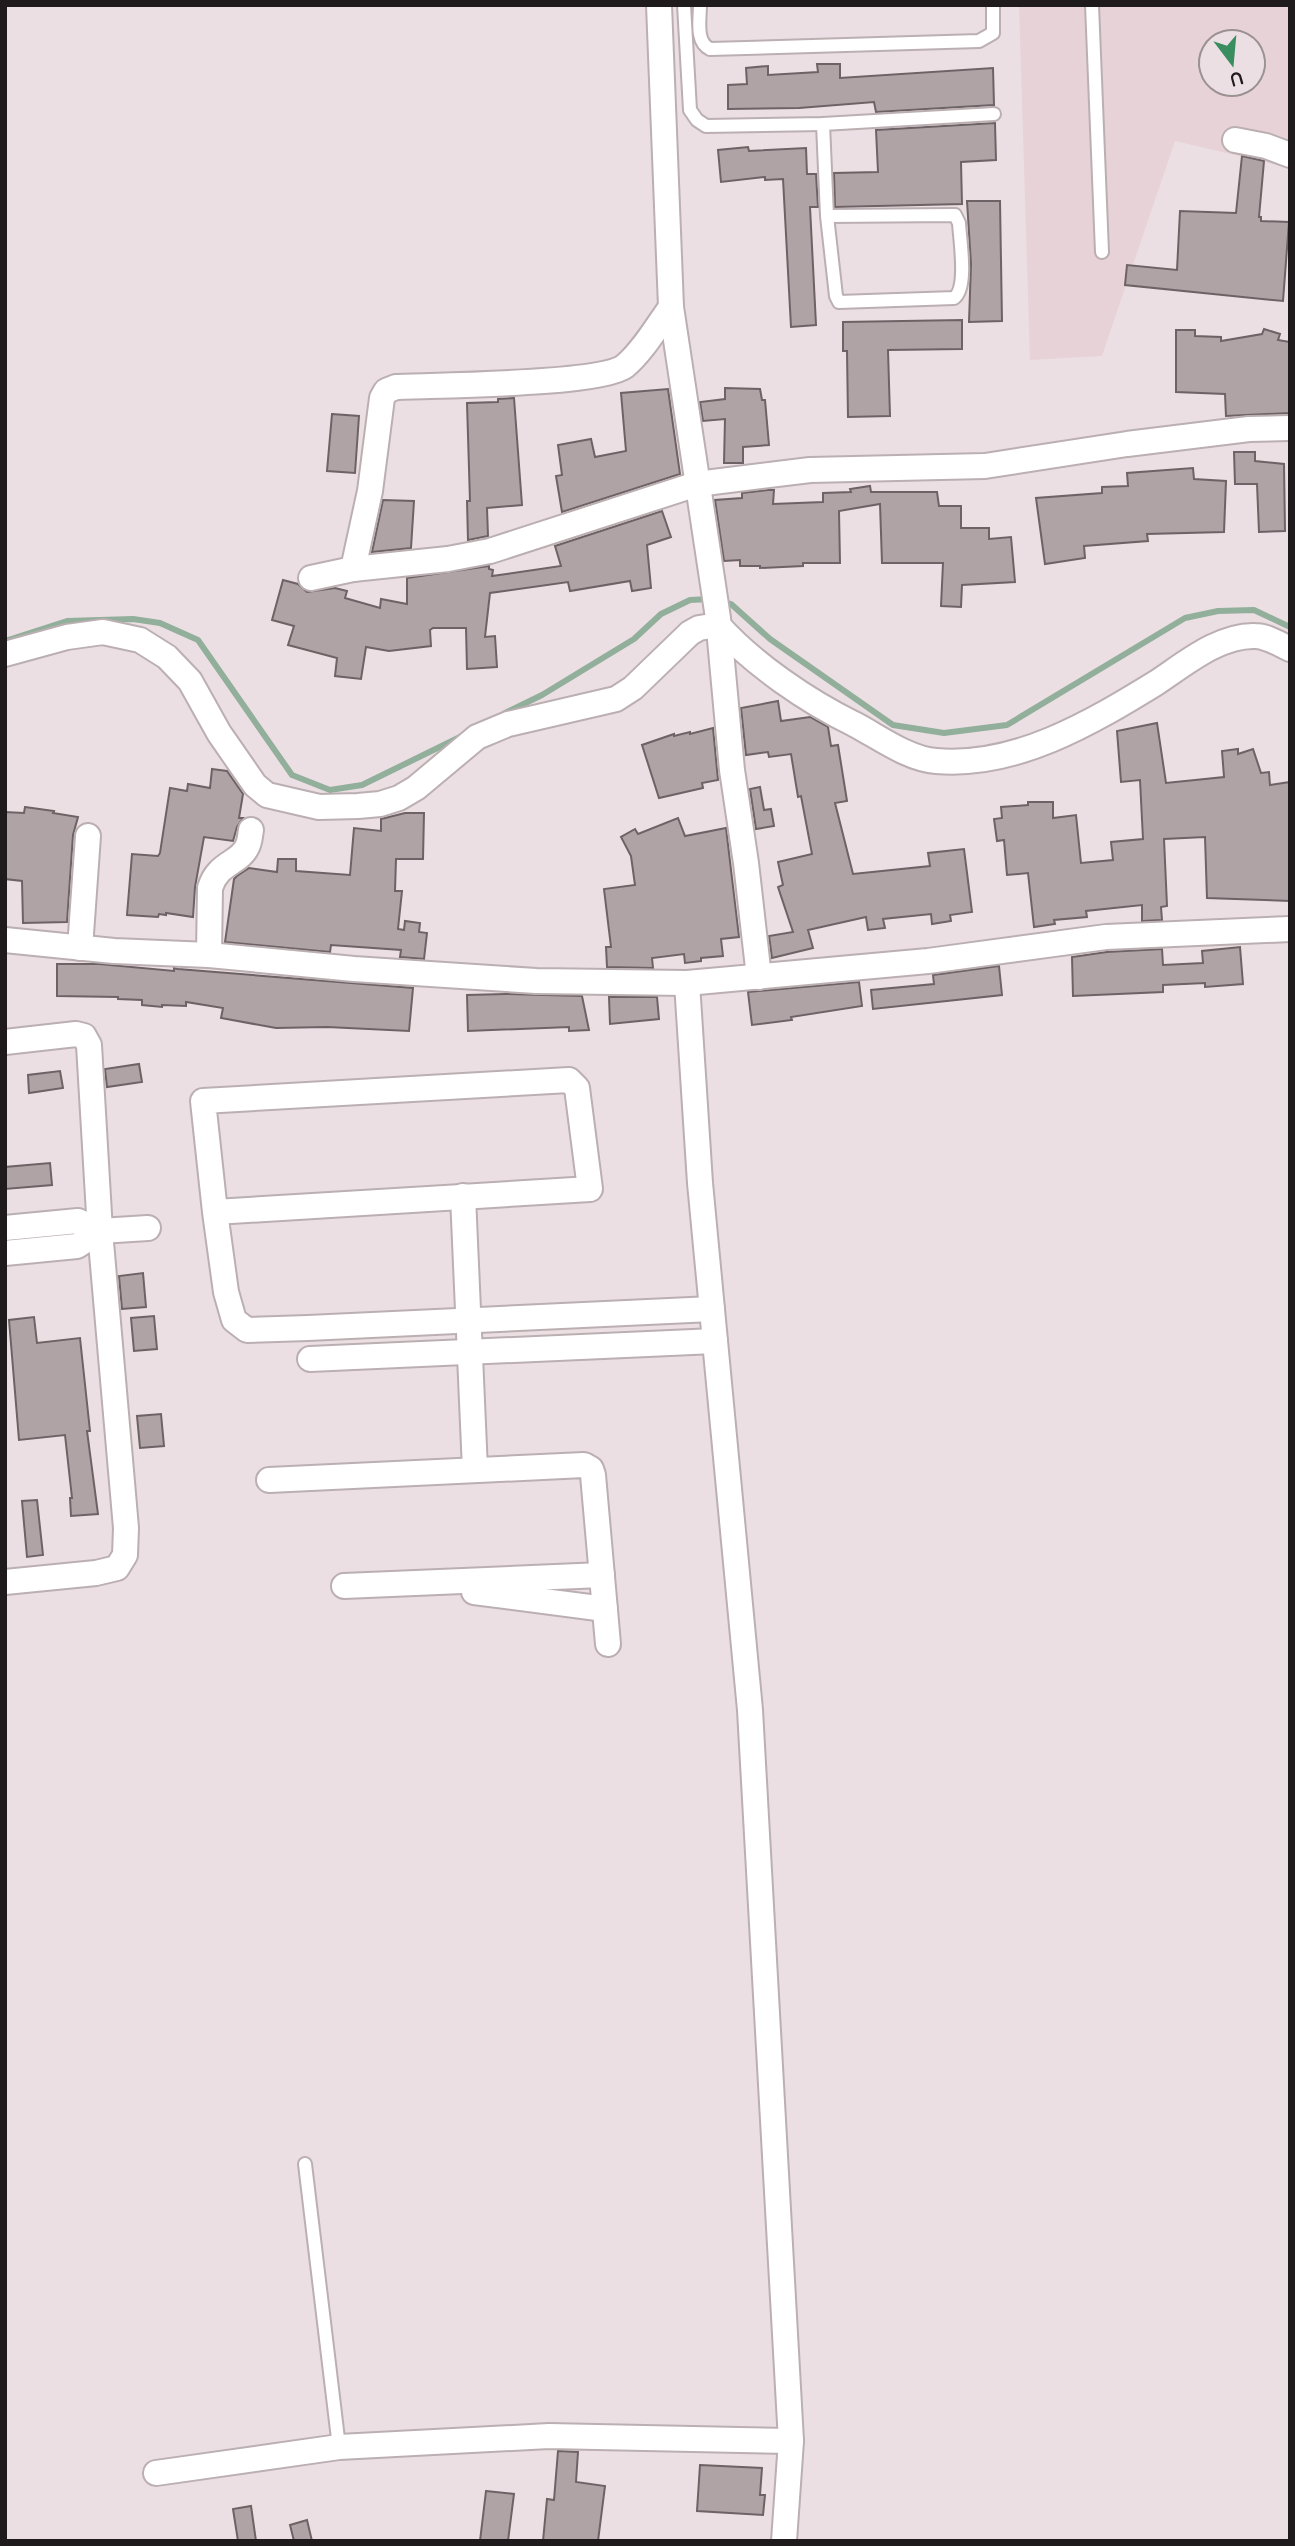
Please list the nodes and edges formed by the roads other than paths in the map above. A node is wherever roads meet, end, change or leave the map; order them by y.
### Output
1 (659, 5) edge
2 (684, 5) edge
3 (700, 5) edge
4 (993, 5) edge
5 (1092, 5) edge
6 (994, 114) dead end
7 (823, 124) junction
8 (1235, 140) dead end
9 (1290, 155) edge
10 (827, 216) junction
11 (1102, 252) dead end
12 (671, 307) junction
13 (1290, 428) edge
14 (697, 484) junction
15 (353, 569) junction
16 (311, 578) dead end
17 (718, 621) junction
18 (1290, 649) edge
19 (5, 654) edge
20 (251, 830) dead end
21 (88, 836) dead end
22 (1290, 929) edge
23 (5, 940) edge
24 (80, 947) junction
25 (209, 955) junction
26 (759, 977) junction
27 (687, 983) junction
28 (5, 1042) edge
29 (463, 1196) junction
30 (215, 1212) junction
31 (5, 1228) edge
32 (148, 1228) dead end
33 (100, 1231) junction
34 (5, 1253) edge
35 (712, 1309) junction
36 (469, 1321) junction
37 (715, 1341) junction
38 (470, 1352) junction
39 (310, 1359) dead end
40 (475, 1470) junction
41 (269, 1480) dead end
42 (602, 1575) junction
43 (5, 1582) edge
44 (407, 1583) junction
45 (344, 1586) dead end
46 (605, 1609) junction
47 (608, 1644) dead end
48 (305, 2164) dead end
49 (791, 2441) junction
50 (339, 2447) junction
51 (156, 2473) dead end
52 (784, 2541) edge

1 - 12 street
2 - 7 lane
3 - 4 lane
5 - 11 lane
6 - 7 lane
7 - 10 lane
8 - 9 street
10 - 10 lane
12 - 14 street
12 - 15 street
13 - 14 street
14 - 15 street
14 - 17 street
15 - 16 street
17 - 18 street
17 - 19 street
17 - 26 street
20 - 25 street
21 - 24 street
22 - 26 street
23 - 24 street
24 - 25 street
25 - 27 street
26 - 27 street
27 - 35 street
28 - 33 street
29 - 30 street
29 - 30 street
29 - 36 street
30 - 36 street
31 - 33 street
32 - 33 street
33 - 34 street
33 - 43 street
35 - 36 street
35 - 37 street
36 - 38 street
37 - 38 street
37 - 49 street
38 - 39 street
38 - 40 street
40 - 41 street
40 - 42 street
42 - 44 street
42 - 46 street
44 - 45 street
44 - 46 street
46 - 47 street
48 - 50 lane
49 - 50 street
49 - 52 street
50 - 51 street

